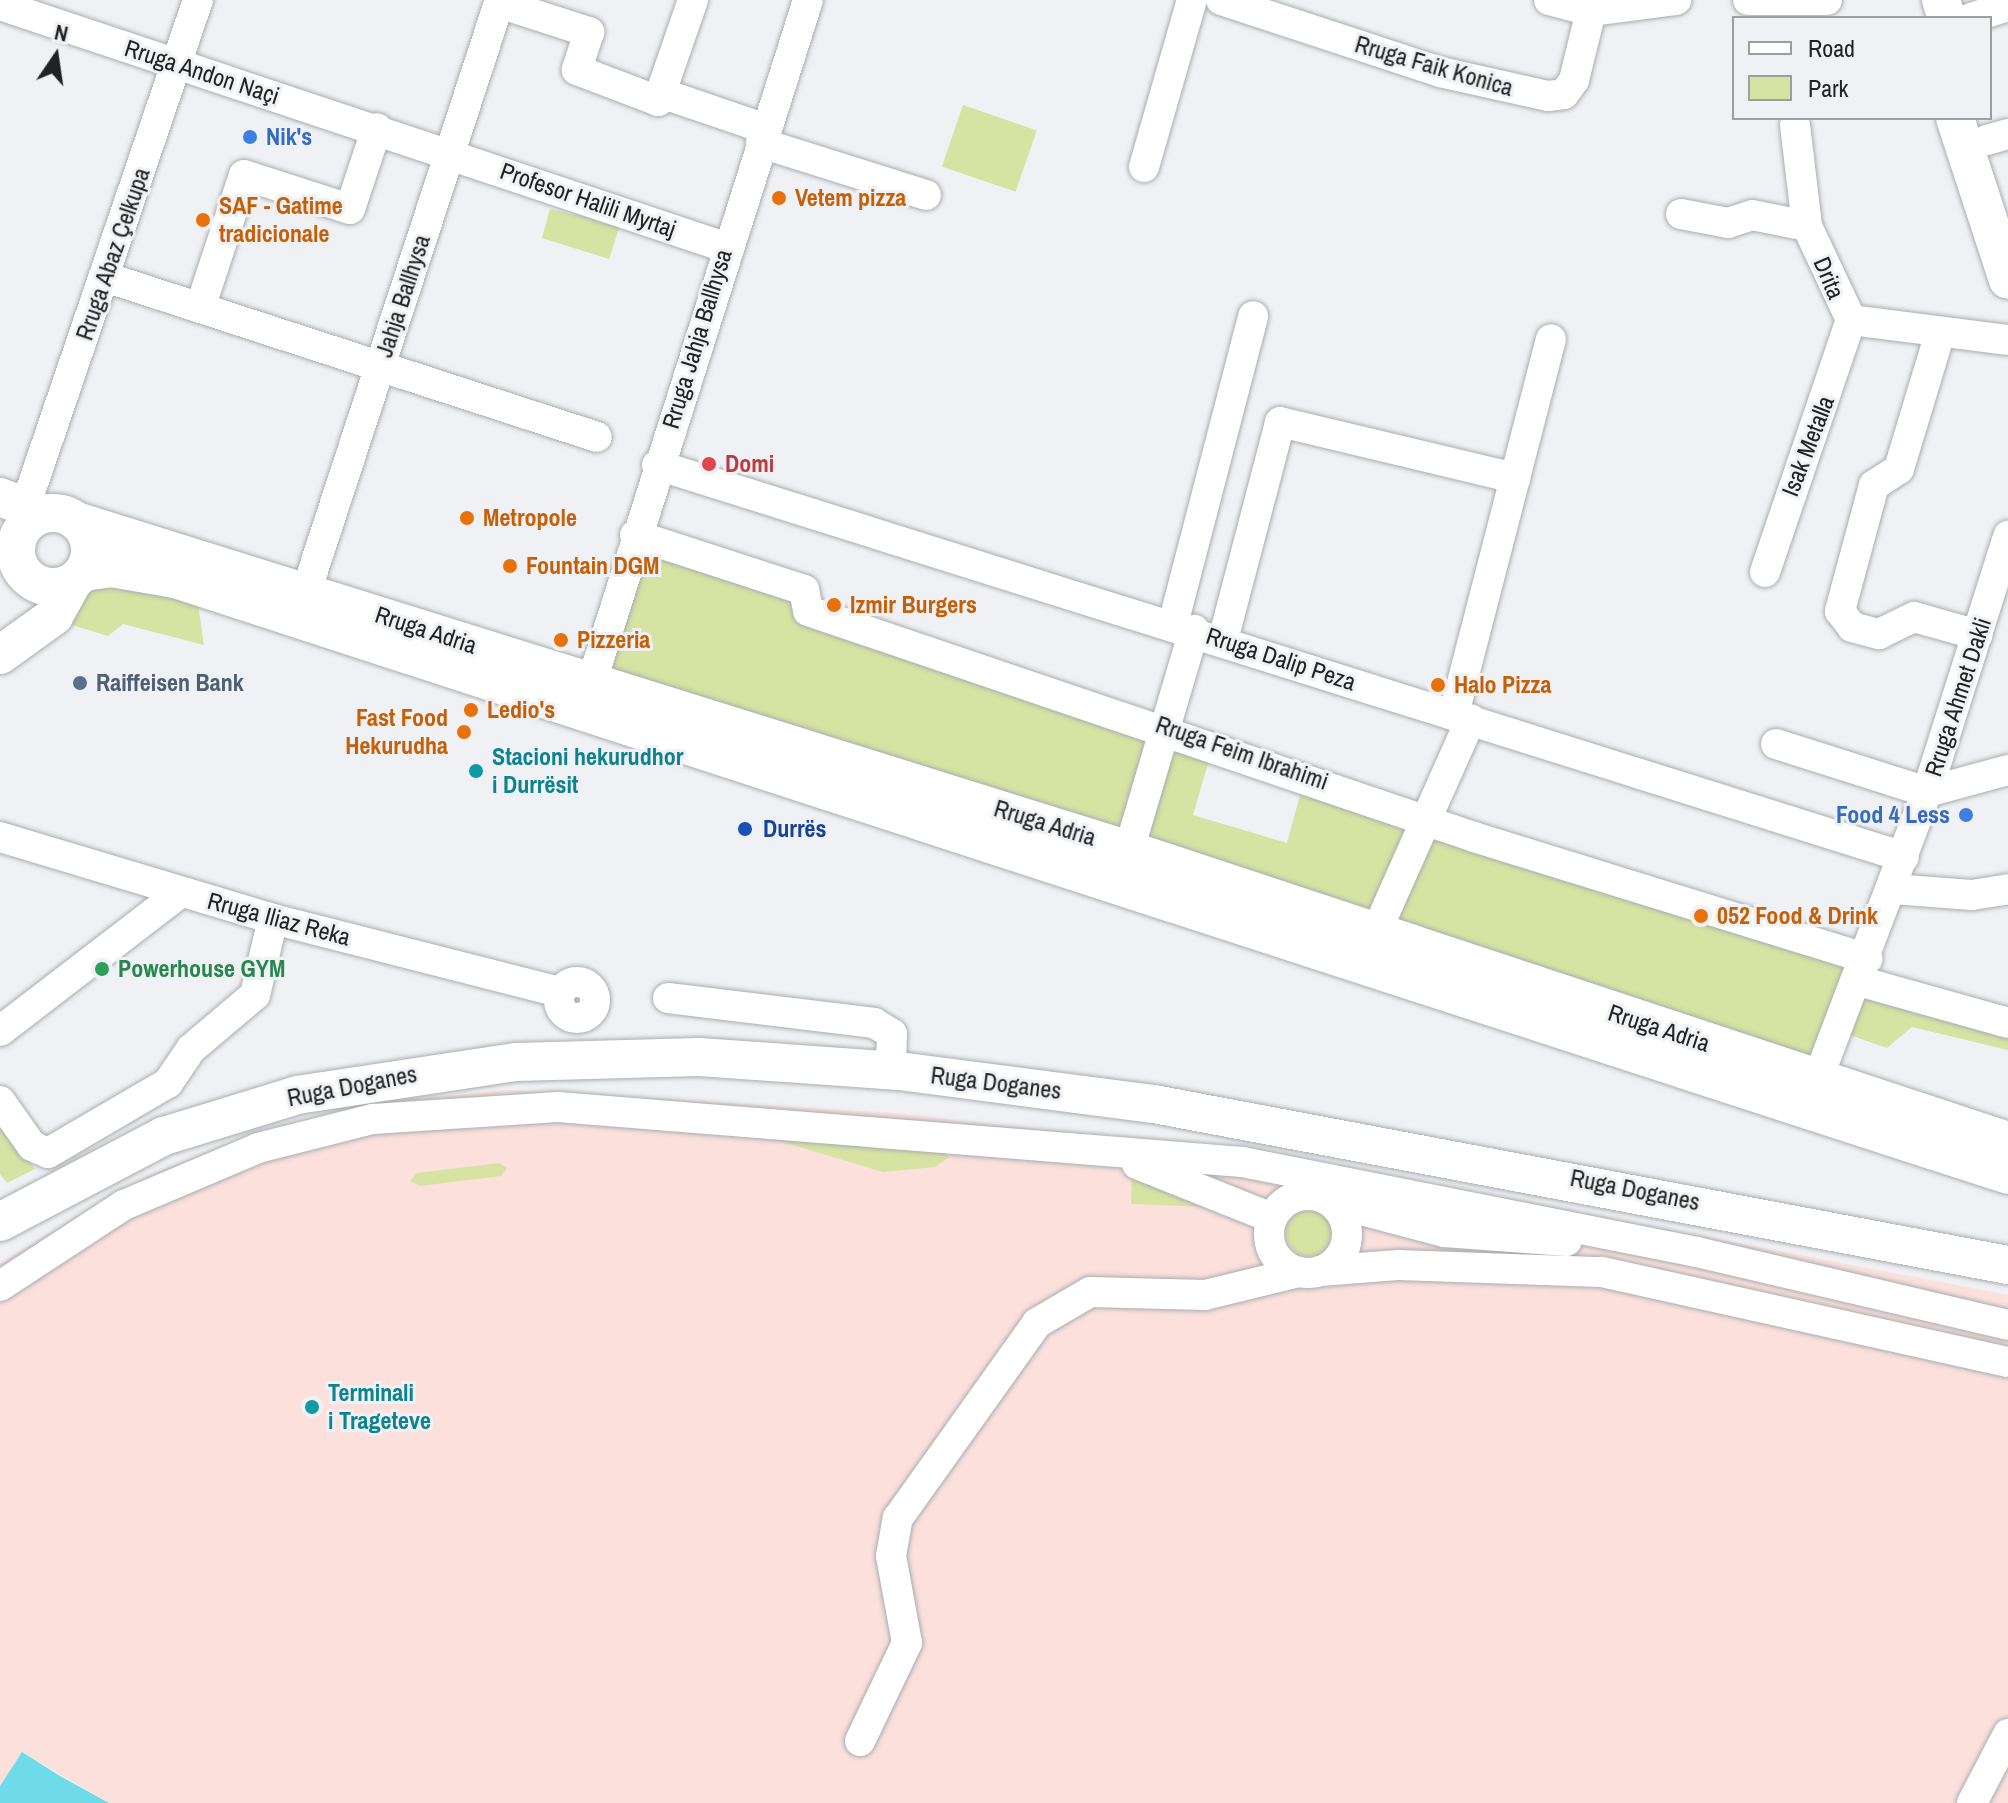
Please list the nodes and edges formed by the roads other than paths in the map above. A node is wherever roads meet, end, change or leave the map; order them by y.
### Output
1 (198, 0) edge
2 (693, 0) edge
3 (808, 0) edge
4 (1192, 0) edge
5 (1221, 0) edge
6 (1549, 0) edge
7 (1676, 0) edge
8 (1748, 0) edge
9 (1827, 0) edge
10 (499, 2) edge
11 (0, 5) edge
12 (2008, 6) edge
13 (1591, 11) junction
14 (1977, 16) edge
15 (176, 64) junction
16 (661, 93) junction
17 (1956, 120) edge
18 (1795, 125) dead end
19 (377, 128) junction
20 (1992, 131) edge
21 (764, 136) junction
22 (450, 153) junction
23 (1144, 167) dead end
24 (926, 195) dead end
25 (2008, 211) edge
26 (1681, 214) dead end
27 (1807, 226) junction
28 (725, 247) junction
29 (105, 277) junction
30 (2008, 280) edge
31 (200, 308) junction
32 (1253, 316) dead end
33 (1851, 320) junction
34 (1940, 333) junction
35 (1551, 339) dead end
36 (2008, 340) edge
37 (380, 367) junction
38 (597, 437) dead end
39 (657, 465) junction
40 (1515, 478) junction
41 (27, 516) edge
42 (635, 535) junction
43 (2008, 536) edge
44 (1765, 572) dead end
45 (26, 576) junction
46 (79, 577) junction
47 (306, 592) junction
48 (1183, 627) junction
49 (0, 634) edge
50 (1978, 635) junction
51 (1223, 640) junction
52 (0, 655) edge
53 (592, 681) junction
54 (1463, 717) junction
55 (1164, 727) junction
56 (1776, 744) dead end
57 (2008, 770) edge
58 (1927, 792) junction
59 (1429, 817) junction
60 (1134, 833) dead end
61 (0, 837) edge
62 (1904, 857) junction
63 (1892, 889) junction
64 (2008, 889) edge
65 (181, 892) junction
66 (1385, 912) dead end
67 (273, 919) junction
68 (1863, 970) junction
69 (668, 998) dead end
70 (2008, 1023) edge
71 (0, 1031) edge
72 (565, 1059) junction
73 (891, 1071) junction
74 (1817, 1081) junction
75 (0, 1101) edge
76 (2008, 1141) edge
77 (1081, 1149) junction
78 (1293, 1170) junction
79 (2008, 1175) edge
80 (1322, 1199) junction
81 (1272, 1218) junction
82 (0, 1222) edge
83 (1697, 1252) junction
84 (2008, 1265) edge
85 (1310, 1272) junction
86 (0, 1286) edge
87 (2008, 1325) edge
88 (2008, 1362) edge
89 (2008, 1734) edge
90 (860, 1741) dead end
91 (1972, 1803) edge

1 - 15 street, Rruga Abaz Çelkupa
2 - 16 street
3 - 21 street, Rruga Jahja Ballhysa
4 - 23 street
5 - 13 street, Rruga Faik Konica
6 - 13 street
7 - 13 street
8 - 9 street
10 - 16 street
10 - 22 street, Jahja Ballhysa
11 - 15 street, Rruga Andon Naçi
12 - 14 street
15 - 19 street, Rruga Andon Naçi
15 - 29 street, Rruga Abaz Çelkupa
16 - 21 street
17 - 30 main road
18 - 27 street, Drita
19 - 22 street, Rruga Andon Naçi
19 - 31 street
20 - 25 main road
21 - 24 street
21 - 28 street, Rruga Jahja Ballhysa
22 - 28 street, Profesor Halili Myrtaj
22 - 37 street, Jahja Ballhysa
26 - 27 street
27 - 33 street, Drita
28 - 39 street, Rruga Jahja Ballhysa
29 - 31 street
29 - 41 street, Rruga Abaz Çelkupa
31 - 37 street
32 - 48 street
33 - 34 street, Drita
33 - 44 street, Isak Metalla
34 - 36 street, Drita
34 - 50 street
35 - 40 street
37 - 38 street
37 - 47 street, Jahja Ballhysa
39 - 42 street, Rruga Jahja Ballhysa
39 - 48 street, Rruga Dalip Peza
40 - 51 street
40 - 54 street
41 - 45 main road
41 - 46 main road
41 - 47 main road, Rruga Adria
42 - 53 street, Rruga Jahja Ballhysa
42 - 55 street, Rruga Feim Ibrahimi
43 - 50 street, Rruga Ahmet Dakli
45 - 46 main road, Rruga Adria
45 - 49 main road
46 - 52 main road
46 - 79 main road, Rruga Adria
47 - 53 main road, Rruga Adria
48 - 51 street, Rruga Dalip Peza
48 - 55 street
50 - 58 street, Rruga Ahmet Dakli
51 - 54 street, Rruga Dalip Peza
53 - 74 main road, Rruga Adria
54 - 59 street
54 - 62 street, Rruga Dalip Peza
55 - 59 street, Rruga Feim Ibrahimi
55 - 60 street
56 - 58 street
57 - 58 street
58 - 62 street, Rruga Ahmet Dakli
59 - 66 street
59 - 68 street, Rruga Feim Ibrahimi
61 - 65 street, Rruga Iliaz Reka
62 - 63 street, Rruga Ahmet Dakli
63 - 64 street
63 - 68 street, Rruga Ahmet Dakli
65 - 67 street, Rruga Iliaz Reka
65 - 71 street
67 - 72 street, Rruga Iliaz Reka
67 - 75 street
68 - 70 street, Rruga Feim Ibrahimi
68 - 74 street, Rruga Ahmet Dakli
69 - 73 street
72 - 73 main road, Ruga Doganes
72 - 82 main road, Ruga Doganes
73 - 84 main road, Ruga Doganes
74 - 76 main road, Rruga Adria
77 - 78 street
77 - 81 street
77 - 86 street
78 - 80 street
78 - 83 street
80 - 81 street
80 - 83 street
80 - 85 street
81 - 85 street
83 - 87 street
85 - 88 street
85 - 90 street
89 - 91 street

